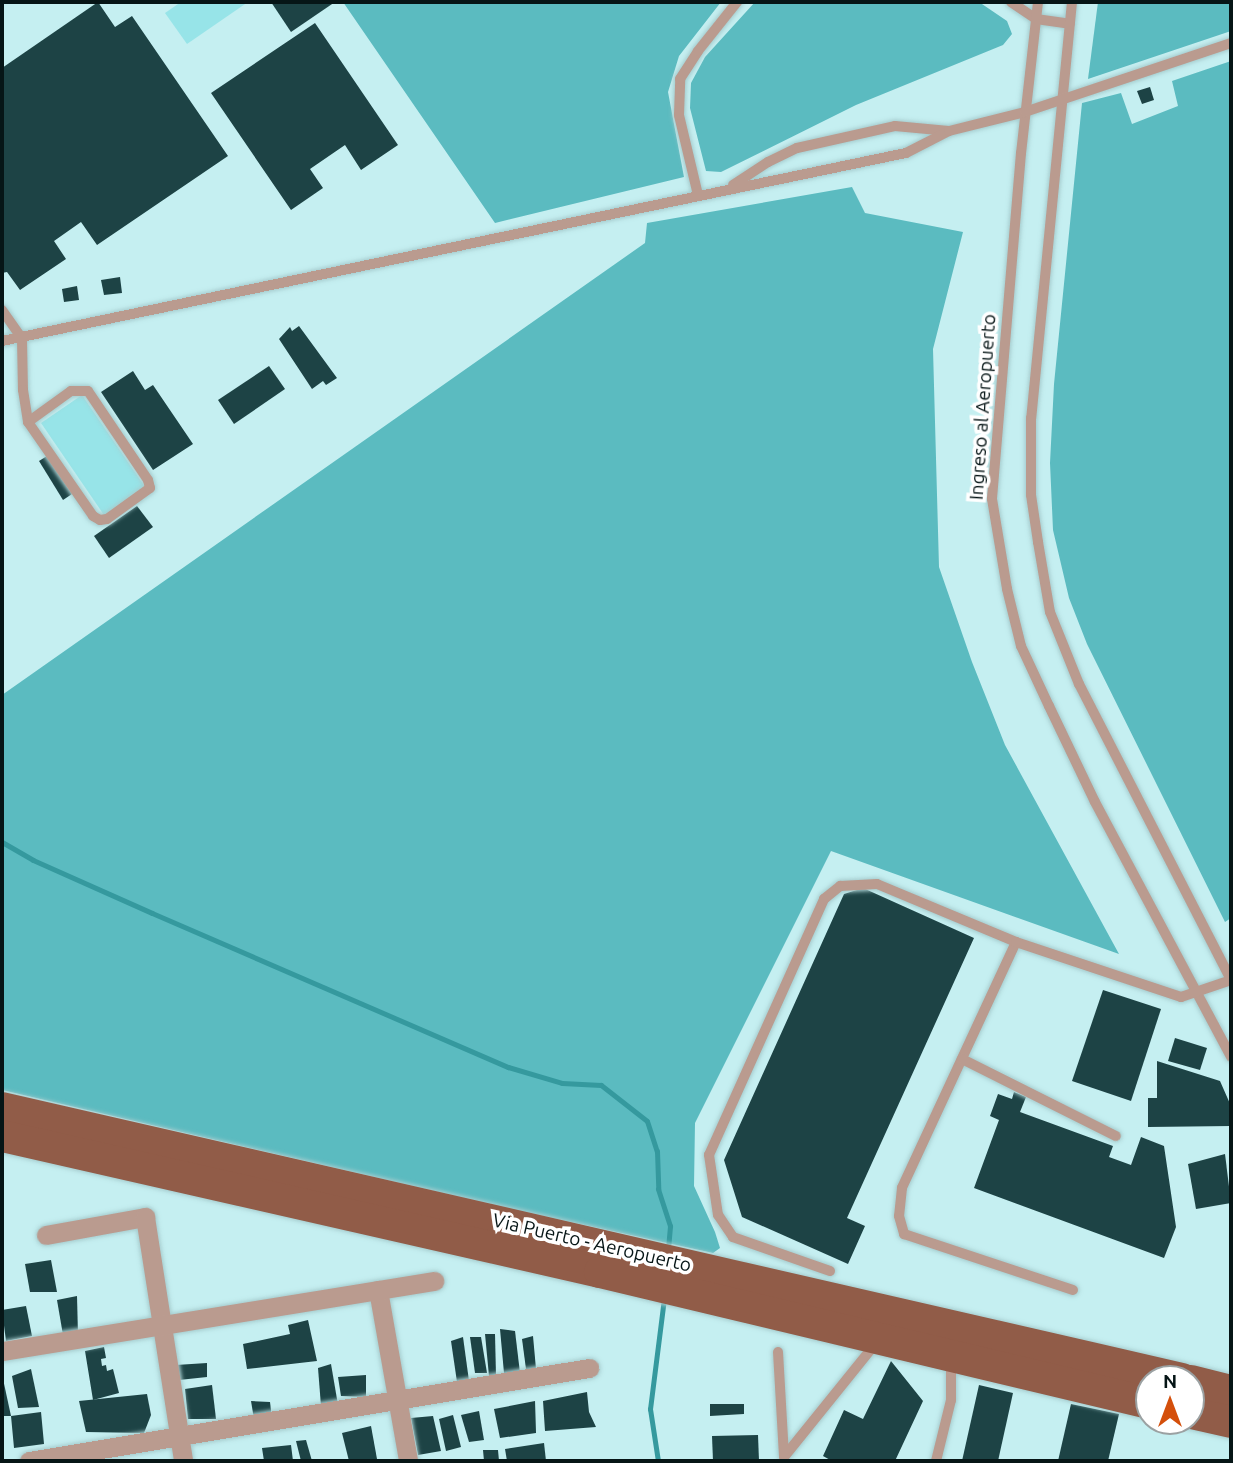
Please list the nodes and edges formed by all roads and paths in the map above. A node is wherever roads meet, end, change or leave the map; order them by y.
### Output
1 (737, 2) edge
2 (1011, 2) edge
3 (1038, 2) edge
4 (1073, 2) edge
5 (1036, 19) junction
6 (1070, 24) junction
7 (1231, 43) edge
8 (1061, 100) junction
9 (1025, 112) junction
10 (949, 131) junction
11 (729, 188) junction
12 (698, 195) junction
13 (2, 310) edge
14 (22, 339) junction
15 (2, 341) edge
16 (28, 422) junction
17 (1016, 942) junction
18 (1231, 980) edge
19 (1198, 994) junction
20 (1231, 1057) edge
21 (962, 1059) junction
22 (2, 1108) edge
23 (2, 1136) edge
24 (1116, 1136) dead end
25 (46, 1235) dead end
26 (603, 1259) junction
27 (830, 1271) dead end
28 (434, 1281) dead end
29 (722, 1287) junction
30 (379, 1290) junction
31 (1073, 1290) dead end
32 (161, 1324) junction
33 (880, 1339) junction
34 (2, 1351) edge
35 (778, 1352) dead end
36 (951, 1356) junction
37 (589, 1368) dead end
38 (1135, 1370) edge
39 (1205, 1384) edge
40 (1231, 1391) edge
41 (1135, 1400) edge
42 (399, 1401) junction
43 (1205, 1416) edge
44 (1231, 1422) edge
45 (179, 1438) junction
46 (784, 1459) edge
47 (29, 1461) edge
48 (183, 1461) edge
49 (408, 1461) edge
50 (936, 1461) edge

1 - 12 lane
2 - 5 lane
3 - 5 lane, Ingreso al Aeropuerto
4 - 6 lane
5 - 6 lane
5 - 9 lane, Ingreso al Aeropuerto
6 - 8 lane
7 - 8 lane
8 - 9 lane
8 - 18 lane
9 - 10 lane
9 - 19 lane, Ingreso al Aeropuerto
10 - 11 lane
10 - 11 lane
11 - 12 lane
12 - 14 lane
13 - 14 lane
14 - 15 lane
14 - 16 lane
16 - 16 lane
17 - 19 lane
17 - 21 lane
17 - 27 lane
18 - 19 lane
19 - 20 lane, Ingreso al Aeropuerto
21 - 24 lane
21 - 31 lane
22 - 26 main road, Via Puerto - Aeropuerto
23 - 26 main road, Via Puerto - Aeropuerto
25 - 32 street
26 - 29 main road, Via Puerto - Aeropuerto
28 - 30 street
29 - 33 main road, Via Puerto - Aeropuerto
29 - 38 main road, Via Puerto - Aeropuerto
30 - 32 street
30 - 42 street
32 - 34 street
32 - 45 street
33 - 36 main road, Via Puerto - Aeropuerto
33 - 46 lane
35 - 46 lane
36 - 41 main road, Via Puerto - Aeropuerto
36 - 50 lane
37 - 42 street
39 - 40 main road
42 - 45 street
42 - 49 street
43 - 44 main road
45 - 47 street
45 - 48 street

